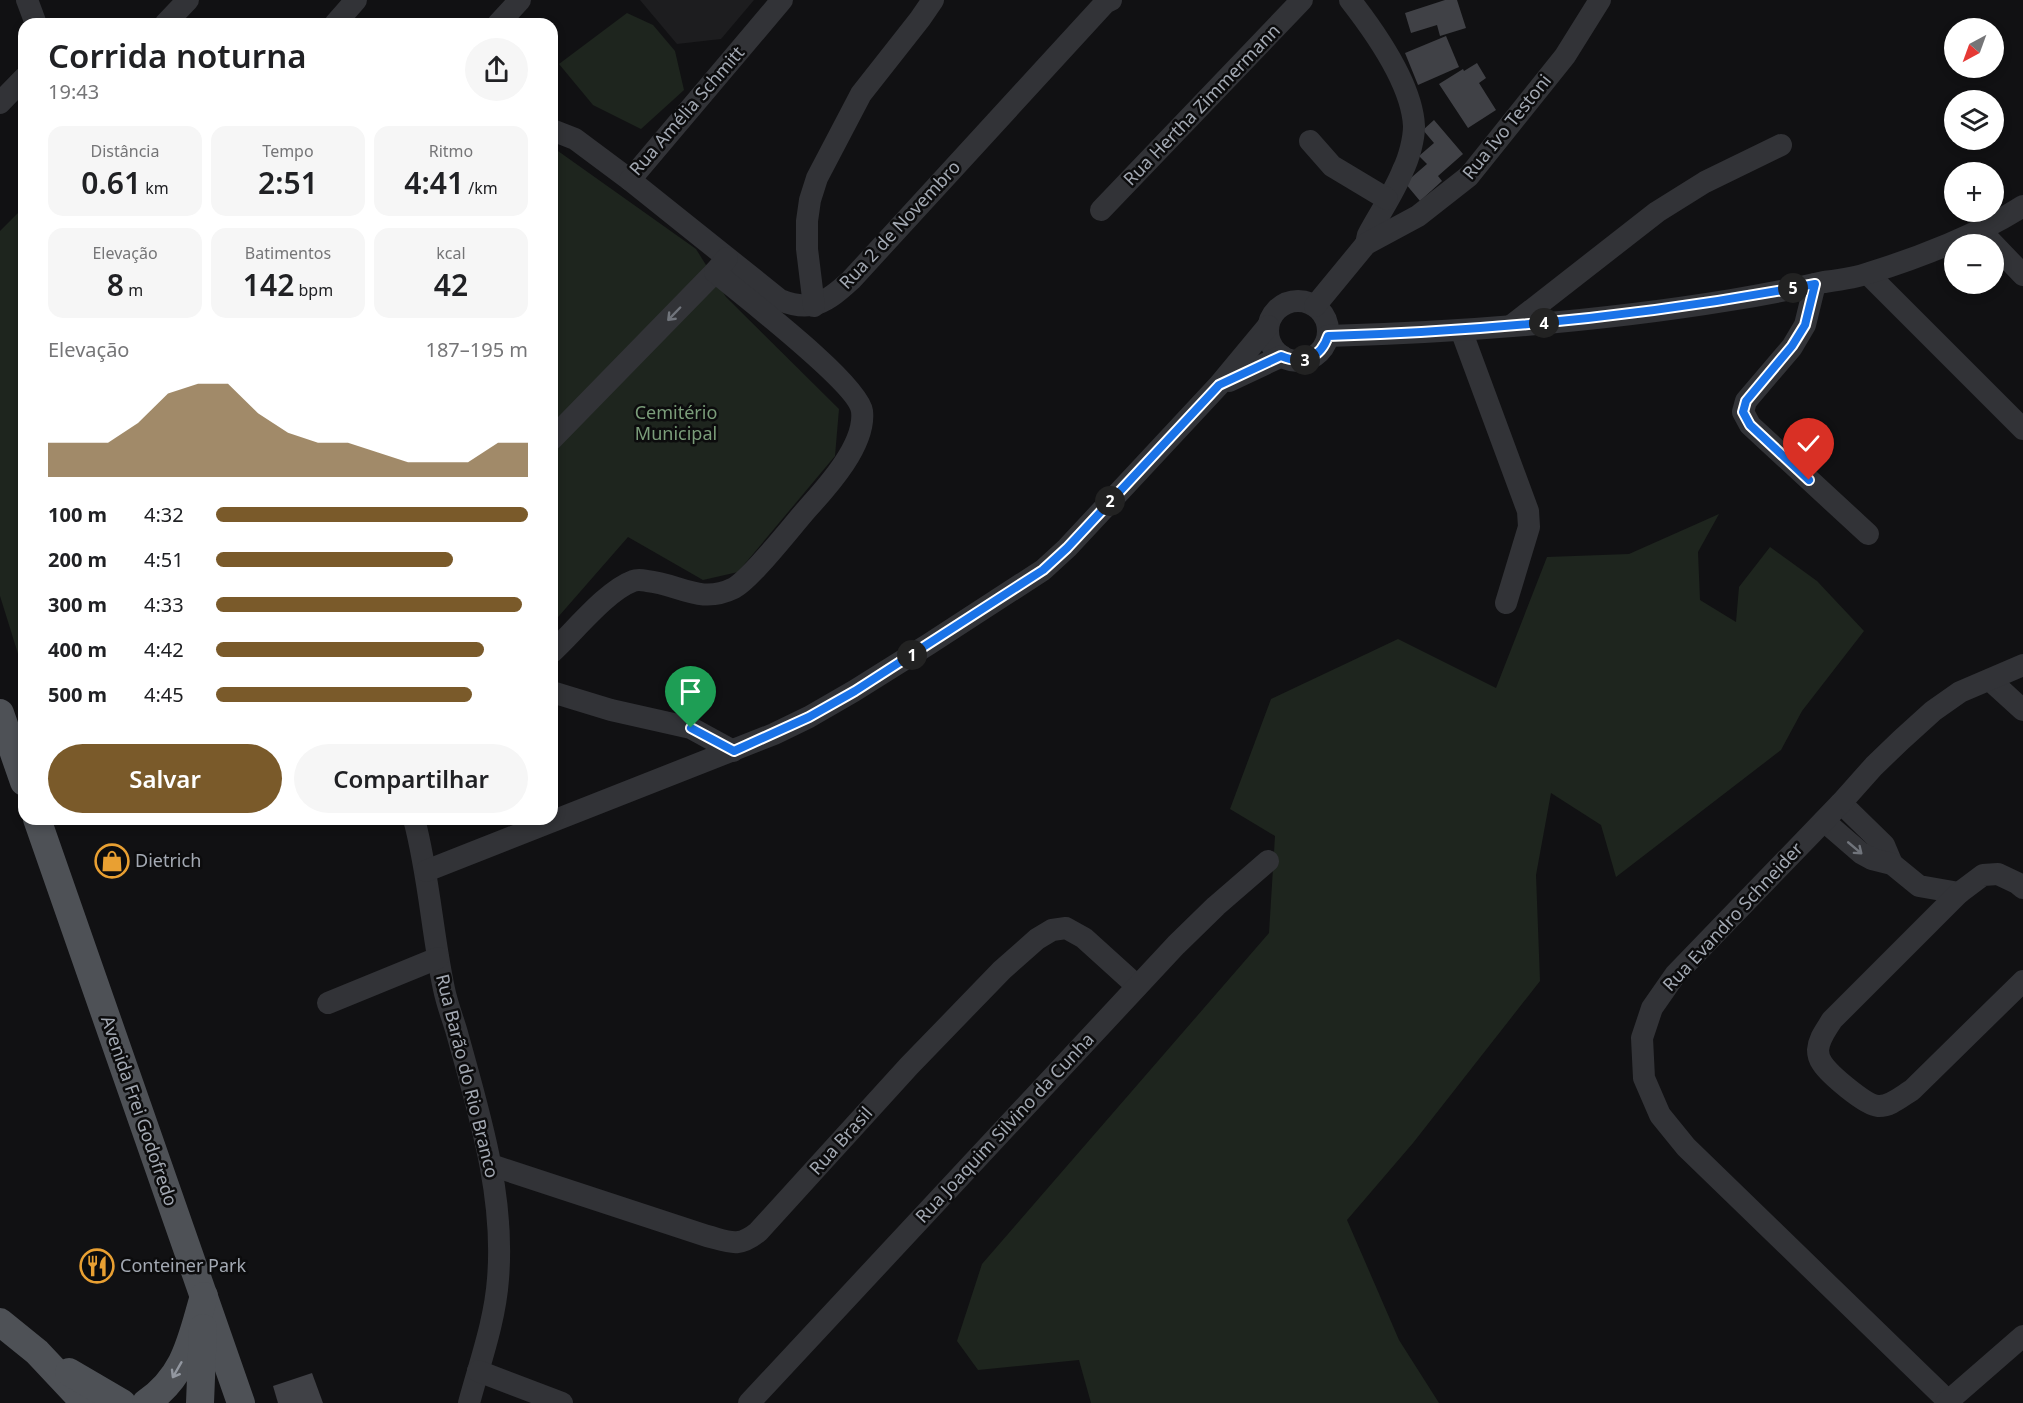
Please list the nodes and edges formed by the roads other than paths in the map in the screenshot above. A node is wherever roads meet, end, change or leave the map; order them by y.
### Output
1 (27, 0) edge
2 (188, 0) edge
3 (356, 0) edge
4 (520, 0) edge
5 (782, 0) edge
6 (933, 0) edge
7 (1111, 0) edge
8 (1302, 0) edge
9 (1350, 0) edge
10 (1600, 0) edge
11 (34, 18) edge
12 (171, 18) edge
13 (340, 18) edge
14 (504, 18) edge
15 (18, 84) edge
16 (0, 103) edge
17 (558, 132) edge
18 (1310, 141) dead end
19 (1781, 145) dead end
20 (630, 180) junction
21 (1387, 199) junction
22 (2023, 207) edge
23 (1101, 210) dead end
24 (1980, 230) junction
25 (1366, 244) junction
26 (721, 265) junction
27 (1868, 274) junction
28 (2023, 275) edge
29 (1815, 284) junction
30 (814, 306) junction
31 (1315, 306) junction
32 (1268, 326) junction
33 (1511, 326) junction
34 (1461, 330) junction
35 (1328, 336) junction
36 (1281, 356) junction
37 (1219, 385) junction
38 (558, 428) edge
39 (2023, 429) edge
40 (1868, 534) dead end
41 (1506, 603) dead end
42 (558, 646) edge
43 (2023, 665) edge
44 (1990, 680) junction
45 (558, 694) edge
46 (2023, 710) edge
47 (0, 712) edge
48 (734, 751) junction
49 (18, 764) edge
50 (1841, 803) junction
51 (558, 820) edge
52 (1824, 821) junction
53 (39, 825) edge
54 (415, 825) edge
55 (544, 825) edge
56 (1269, 861) dead end
57 (1892, 864) junction
58 (426, 871) junction
59 (1918, 886) junction
60 (2023, 888) edge
61 (1959, 893) junction
62 (1925, 928) junction
63 (438, 958) junction
64 (2023, 981) edge
65 (1137, 986) junction
66 (328, 1003) dead end
67 (491, 1165) junction
68 (204, 1296) junction
69 (0, 1322) edge
70 (2023, 1336) edge
71 (37, 1352) junction
72 (478, 1371) junction
73 (201, 1394) edge
74 (238, 1394) edge
75 (1947, 1402) edge
76 (86, 1403) edge
77 (122, 1403) edge
78 (146, 1403) edge
79 (469, 1403) edge
80 (562, 1403) edge
81 (749, 1403) edge

1 - 11 street
2 - 12 street
3 - 13 street
4 - 14 street
5 - 20 street, Rua Amélia Schmitt
6 - 30 street
7 - 30 street, Rua 2 de Novembro
8 - 23 street, Rua Hertha Zimmermann
9 - 21 street
10 - 25 street, Rua Ivo Testoni
15 - 16 street
17 - 20 street, Rua Amélia Schmitt
18 - 21 street
19 - 33 street
20 - 26 street
21 - 25 street
22 - 24 street
24 - 27 street
24 - 28 street
25 - 31 street, Rua Ivo Testoni
26 - 30 street
26 -> 38 street
26 - 42 street
27 - 29 street
27 - 39 street
29 - 33 street
29 - 40 street
31 - 32 street
31 - 35 street
32 - 36 street
32 - 37 street
33 - 34 street
34 - 35 street
34 - 41 street
35 - 36 street
36 - 37 street
37 - 48 street
43 - 44 street, Rua Evandro Schneider
44 - 46 street
44 - 50 street, Rua Evandro Schneider
45 - 48 street
47 - 49 main road
48 - 51 street
50 - 52 street, Rua Evandro Schneider
50 - 57 street
52 -> 57 street
52 - 75 street, Rua Evandro Schneider
53 - 68 main road, Avenida Frei Godofredo
54 - 58 street, Rua Barão do Rio Branco
55 - 58 street
56 - 65 street, Rua Joaquim Silvino da Cunha
57 - 59 street
58 - 63 street, Rua Barão do Rio Branco
59 - 61 street
59 - 62 street
60 - 61 street
61 - 62 street
62 - 64 street
63 - 66 street
63 - 67 street, Rua Barão do Rio Branco
65 - 67 street, Rua Brasil
65 - 81 street, Rua Joaquim Silvino da Cunha
67 - 72 street, Rua Barão do Rio Branco
68 - 73 main road
68 - 74 main road, Avenida Frei Godofredo
68 -> 78 main road
69 - 71 main road
70 - 75 street
71 - 76 main road
71 - 77 main road
72 - 79 street, Rua Barão do Rio Branco
72 - 80 street
73 - 74 main road

